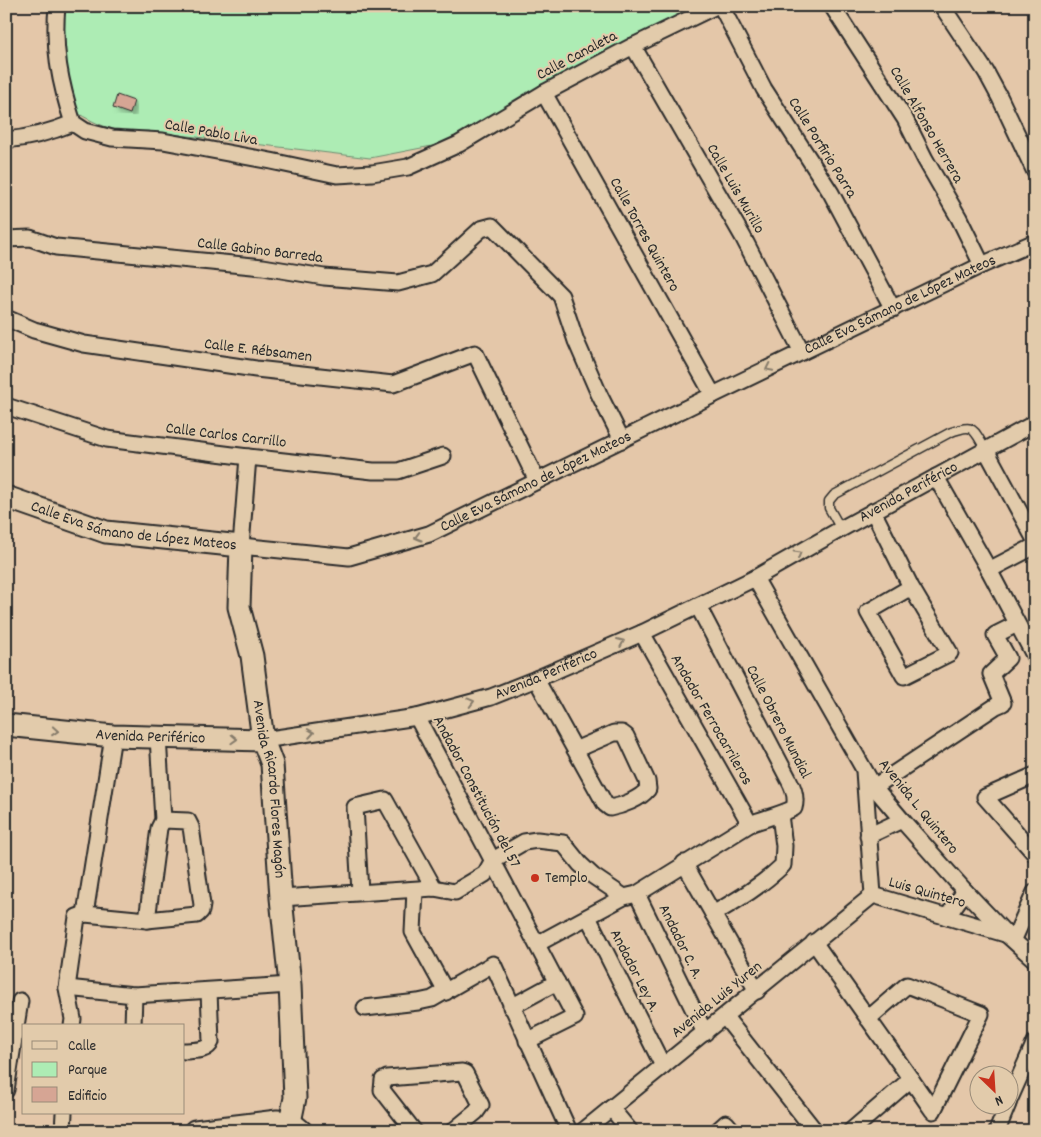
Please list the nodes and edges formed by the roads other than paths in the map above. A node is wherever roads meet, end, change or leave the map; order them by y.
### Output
1 (57, 6) edge
2 (716, 6) edge
3 (721, 6) edge
4 (832, 6) edge
5 (942, 6) edge
6 (633, 46) junction
7 (544, 93) junction
8 (73, 124) junction
9 (6, 140) edge
10 (459, 144) joint
11 (1035, 172) edge
12 (6, 239) edge
13 (1035, 242) edge
14 (982, 265) junction
15 (893, 309) junction
16 (6, 318) edge
17 (802, 352) junction
18 (713, 395) junction
19 (6, 406) edge
20 (1034, 427) edge
21 (622, 440) junction
22 (986, 450) junction
23 (443, 456) dead end
24 (248, 457) junction
25 (936, 476) junction
26 (537, 481) junction
27 (6, 497) edge
28 (873, 511) junction
29 (841, 529) junction
30 (1035, 540) edge
31 (241, 546) junction
32 (1035, 546) edge
33 (989, 570) junction
34 (756, 578) junction
35 (912, 587) junction
36 (698, 606) junction
37 (1017, 624) junction
38 (642, 633) junction
39 (1035, 657) edge
40 (536, 679) junction
41 (417, 716) junction
42 (6, 726) edge
43 (113, 736) junction
44 (158, 737) junction
45 (263, 740) junction
46 (575, 750) junction
47 (864, 770) junction
48 (1035, 775) edge
49 (874, 787) junction
50 (780, 815) junction
51 (163, 820) junction
52 (902, 820) junction
53 (750, 824) junction
54 (868, 836) junction
55 (1035, 854) edge
56 (492, 860) junction
57 (684, 863) junction
58 (434, 888) junction
59 (415, 890) junction
60 (965, 891) junction
61 (360, 892) junction
62 (1035, 892) edge
63 (631, 895) junction
64 (873, 895) junction
65 (281, 898) junction
66 (85, 914) junction
67 (712, 914) junction
68 (947, 916) junction
69 (588, 917) junction
70 (147, 920) junction
71 (1010, 937) junction
72 (814, 942) junction
73 (537, 944) junction
74 (1035, 960) edge
75 (557, 982) junction
76 (290, 985) junction
77 (67, 988) junction
78 (757, 990) junction
79 (209, 991) junction
80 (446, 992) junction
81 (134, 995) junction
82 (20, 1001) dead end
83 (511, 1006) junction
84 (365, 1008) dead end
85 (725, 1016) junction
86 (868, 1019) junction
87 (72, 1024) edge
88 (133, 1024) edge
89 (705, 1033) junction
90 (527, 1041) junction
91 (1034, 1044) edge
92 (185, 1051) edge
93 (663, 1066) junction
94 (911, 1079) junction
95 (1018, 1081) edge
96 (6, 1090) edge
97 (611, 1108) junction
98 (64, 1114) edge
99 (1004, 1114) edge
100 (296, 1126) edge
101 (853, 1130) edge
102 (63, 1131) edge
103 (195, 1131) edge
104 (414, 1131) edge
105 (453, 1131) edge
106 (569, 1131) edge
107 (583, 1131) edge
108 (630, 1131) edge
109 (717, 1131) edge
110 (733, 1131) edge
111 (815, 1131) edge
112 (996, 1131) edge

1 - 8 street
2 - 6 street, Calle Canaleta
3 - 15 street, Calle Porfirio Parra
4 - 14 street, Calle Alfonso Herrera
5 - 11 street
6 - 7 street, Calle Canaleta
6 - 17 street, Calle Luis Murillo
7 - 10 street, Calle Canaleta
7 - 18 street, Calle Torres Quintero
8 - 9 street
8 - 10 street, Calle Pablo Liva
12 - 21 street, Calle Gabino Barreda
13 - 14 street, Calle Eva Sámano de López Mateos
14 - 15 street, Calle Eva Sámano de López Mateos
15 - 17 street, Calle Eva Sámano de López Mateos
16 - 26 street, Calle E. Rébsamen
17 -> 18 street, Calle Eva Sámano de López Mateos
18 - 21 street, Calle Eva Sámano de López Mateos
19 - 24 street, Calle Carlos Carrillo
20 - 22 street, Avenida Periférico
21 - 26 street, Calle Eva Sámano de López Mateos
22 - 25 street, Avenida Periférico
22 - 29 lane
22 - 30 street
23 - 24 street, Calle Carlos Carrillo
24 - 31 street, Avenida Ricardo Flores Magón
25 - 28 street, Avenida Periférico
25 - 33 street
26 -> 31 street, Calle Eva Sámano de López Mateos
27 - 31 street, Calle Eva Sámano de López Mateos
28 - 29 street, Avenida Periférico
28 - 35 street
34 -> 29 street, Avenida Periférico
31 - 45 street, Avenida Ricardo Flores Magón
32 - 33 street
33 - 37 street
34 - 36 street, Avenida Periférico
34 - 47 street, Avenida L. Quintero
35 - 35 street
36 - 38 street, Avenida Periférico
36 - 50 street, Calle Obrero Mundial
37 - 39 street
37 - 49 street
40 -> 38 street, Avenida Periférico
38 - 53 street, Andador Ferrocarrileros
41 -> 40 street, Avenida Periférico
40 - 46 street
45 -> 41 street, Avenida Periférico
41 - 56 street, Andador Constitución del 57
42 -> 43 street, Avenida Periférico
43 - 44 street, Avenida Periférico
43 - 66 street
44 -> 45 street, Avenida Periférico
44 - 51 street
45 - 65 street, Avenida Ricardo Flores Magón
46 - 46 street
47 - 49 street, Avenida L. Quintero
47 - 54 street, Luis Quintero
48 - 55 street
49 - 52 street, Avenida L. Quintero
50 - 53 street, Calle Obrero Mundial
50 - 67 street
51 - 70 street
51 - 70 street
52 - 54 street
52 - 60 street, Avenida L. Quintero
53 - 57 street, Calle Obrero Mundial
54 - 64 street, Luis Quintero
56 - 58 street
56 - 63 street
56 - 73 street, Andador Constitución del 57
57 - 63 street, Calle Obrero Mundial
57 - 67 street
58 - 59 street
58 - 61 street
59 - 61 street
59 - 80 street
60 - 68 street
60 - 71 street, Avenida L. Quintero
61 - 65 street
62 - 71 street
63 - 69 street, Calle Obrero Mundial
63 - 89 street, Andador C. A.
64 - 68 street, Luis Quintero
64 - 72 street, Avenida Luis Yuren
65 - 76 street, Avenida Ricardo Flores Magón
66 - 70 street
66 - 77 street
67 - 78 street
68 - 71 street, Luis Quintero
69 - 73 street, Calle Obrero Mundial
69 - 93 street, Andador Ley A.
71 - 74 street, Avenida L. Quintero
72 - 78 street, Avenida Luis Yuren
72 - 86 street
73 - 75 street, Andador Constitución del 57
75 - 83 street
75 - 90 street, Andador Constitución del 57
76 - 79 street
76 - 100 street, Avenida Ricardo Flores Magón
77 - 81 street
77 - 87 street
78 - 85 street, Avenida Luis Yuren
79 - 81 street
79 - 92 street
80 - 83 street
80 - 84 street
81 - 88 street
82 - 96 street
83 - 90 street
85 - 89 street, Avenida Luis Yuren
85 - 111 street
86 - 94 street
86 - 94 street
89 - 93 street, Avenida Luis Yuren
90 - 106 street
91 - 95 street
93 - 97 street, Avenida Luis Yuren
94 - 101 street
97 - 107 street, Avenida Luis Yuren
97 - 108 street
98 - 102 street
99 - 112 street
100 - 103 street
104 - 105 street
109 - 110 street

